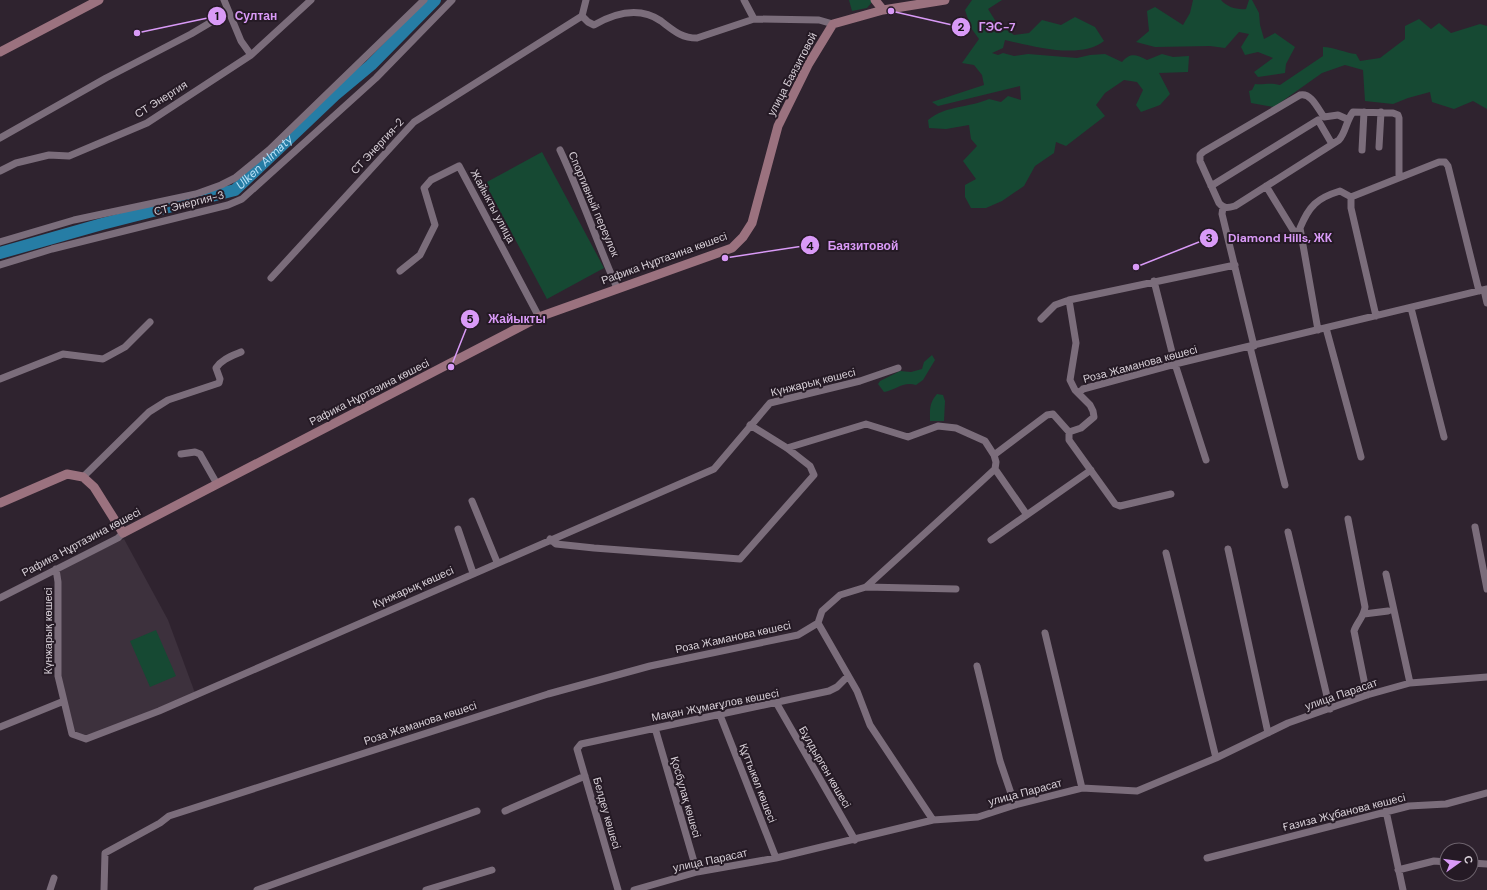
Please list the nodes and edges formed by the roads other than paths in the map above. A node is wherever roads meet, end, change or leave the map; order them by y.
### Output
1 (99, 0) edge
2 (224, 0) edge
3 (311, 0) edge
4 (424, 0) edge
5 (452, 0) edge
6 (586, 0) edge
7 (744, 0) edge
8 (875, 0) edge
9 (944, 0) edge
10 (883, 10) junction
11 (228, 12) junction
12 (582, 16) junction
13 (754, 19) junction
14 (833, 24) junction
15 (0, 52) edge
16 (251, 55) junction
17 (1364, 112) junction
18 (1381, 112) junction
19 (1347, 120) junction
20 (0, 138) edge
21 (1332, 144) junction
22 (1379, 147) dead end
23 (560, 150) dead end
24 (1362, 150) dead end
25 (0, 171) edge
26 (1400, 176) junction
27 (1211, 186) junction
28 (1266, 186) junction
29 (1351, 196) junction
30 (1223, 207) junction
31 (752, 223) joint
32 (1300, 234) junction
33 (0, 242) edge
34 (0, 265) edge
35 (1235, 265) junction
36 (400, 271) dead end
37 (271, 278) dead end
38 (1154, 281) junction
39 (617, 288) junction
40 (1483, 290) edge
41 (1070, 300) junction
42 (1487, 303) edge
43 (1411, 308) junction
44 (1376, 316) junction
45 (539, 317) junction
46 (1041, 319) dead end
47 (150, 322) dead end
48 (1326, 328) junction
49 (1318, 330) junction
50 (1252, 347) junction
51 (241, 352) dead end
52 (1175, 364) junction
53 (898, 368) dead end
54 (0, 380) edge
55 (1079, 393) junction
56 (750, 424) junction
57 (1069, 432) junction
58 (1444, 437) dead end
59 (787, 448) junction
60 (181, 454) dead end
61 (994, 455) junction
62 (1361, 457) dead end
63 (1206, 460) dead end
64 (995, 469) junction
65 (1091, 470) junction
66 (83, 477) junction
67 (217, 484) junction
68 (1284, 485) dead end
69 (1171, 494) dead end
70 (472, 501) dead end
71 (0, 503) edge
72 (1027, 515) junction
73 (1348, 519) dead end
74 (1475, 527) dead end
75 (458, 529) dead end
76 (1288, 532) dead end
77 (123, 533) junction
78 (550, 539) junction
79 (991, 540) dead end
80 (1228, 549) dead end
81 (1166, 553) dead end
82 (497, 562) junction
83 (56, 569) junction
84 (473, 573) junction
85 (1386, 574) dead end
86 (866, 587) junction
87 (956, 589) dead end
88 (1487, 589) edge
89 (0, 598) edge
90 (1388, 611) dead end
91 (1364, 614) junction
92 (818, 623) junction
93 (1045, 633) dead end
94 (977, 666) dead end
95 (848, 676) junction
96 (1487, 677) edge
97 (1410, 683) junction
98 (1367, 695) junction
99 (64, 701) junction
100 (776, 704) junction
101 (1330, 709) junction
102 (720, 715) junction
103 (0, 727) edge
104 (654, 728) junction
105 (1268, 733) junction
106 (581, 744) joint
107 (1216, 758) junction
108 (585, 776) junction
109 (1082, 788) junction
110 (1487, 792) edge
111 (1015, 804) junction
112 (477, 811) dead end
113 (505, 811) dead end
114 (1386, 811) junction
115 (933, 820) junction
116 (854, 840) junction
117 (776, 858) junction
118 (1207, 858) dead end
119 (1439, 862) edge
120 (492, 870) dead end
121 (1398, 870) junction
122 (697, 872) junction
123 (54, 878) dead end
124 (50, 890) edge
125 (104, 890) edge
126 (257, 890) edge
127 (426, 890) edge
128 (618, 890) edge
129 (634, 890) edge
130 (1403, 890) edge

1 - 15 street
2 - 11 street
3 - 16 street, СТ Энергия
4 - 33 street
5 - 34 street, СТ Энергия-3
6 - 12 street
7 - 13 street
8 - 10 street
9 - 10 street
10 - 14 street
11 - 16 street
11 - 20 street
12 - 13 street
12 - 37 street, СТ Энергия-2
13 - 14 street
14 - 31 street, улица Баязитовой
16 - 25 street, СТ Энергия
17 - 18 street
17 - 19 street
17 - 24 street
18 - 22 street
18 - 26 street
19 - 21 street
19 - 27 street
21 - 27 street
21 - 28 street
23 - 39 street, Спортивный переулок
26 - 29 street
26 - 40 street
27 - 30 street
28 - 30 street
28 - 32 street
29 - 32 street
29 - 44 street
30 - 35 street
31 - 39 street, Рафика Нұртазина көшесі
32 - 49 street
35 - 38 street
35 - 50 street
36 - 45 street, Жайыкты улица
38 - 41 street
38 - 52 street
39 - 45 street, Рафика Нұртазина көшесі
40 - 42 street
40 - 43 street, Роза Жаманова көшесі
41 - 46 street
41 - 55 street
43 - 44 street, Роза Жаманова көшесі
43 - 58 street
44 - 48 street, Роза Жаманова көшесі
45 - 67 street, Рафика Нұртазина көшесі
47 - 54 street
48 - 49 street, Роза Жаманова көшесі
48 - 62 street
49 - 50 street, Роза Жаманова көшесі
50 - 52 street, Роза Жаманова көшесі
50 - 68 street
51 - 66 street
52 - 55 street, Роза Жаманова көшесі
52 - 63 street
53 - 56 street, Күнжарық көшесі
55 - 57 street, Роза Жаманова көшесі
56 - 59 street
56 - 78 street, Күнжарық көшесі
57 - 61 street
57 - 65 street
59 - 61 street
59 - 78 street
60 - 67 street
61 - 64 street
64 - 72 street
64 - 86 street
65 - 69 street
65 - 72 street
66 - 71 street
66 - 77 street
67 - 77 street, Рафика Нұртазина көшесі
70 - 82 street
72 - 79 street
73 - 91 street
74 - 88 street
75 - 84 street
76 - 101 street
77 - 83 street, Рафика Нұртазина көшесі
78 - 82 street, Күнжарық көшесі
80 - 105 street
81 - 107 street
82 - 84 street, Күнжарық көшесі
83 - 89 street, Рафика Нұртазина көшесі
83 - 99 street, Күнжарық көшесі
84 - 99 street, Күнжарық көшесі
85 - 97 street
86 - 87 street
86 - 92 street
90 - 91 street
91 - 98 street
92 - 95 street
92 - 125 street, Роза Жаманова көшесі
93 - 109 street
94 - 111 street
95 - 100 street, Мақан Жұмағұлов көшесі
95 - 115 street
96 - 97 street, улица Парасат
97 - 98 street, улица Парасат
98 - 101 street, улица Парасат
99 - 103 street
100 - 102 street, Мақан Жұмағұлов көшесі
100 - 116 street, Бұлдырген көшесі
101 - 105 street, улица Парасат
102 - 104 street, Мақан Жұмағұлов көшесі
102 - 117 street, Құттыкөл көшесі
104 - 106 street, Мақан Жұмағұлов көшесі
104 - 122 street, Қосбұлақ көшесі
105 - 107 street, улица Парасат
106 - 108 street, Белдеу көшесі
107 - 109 street, улица Парасат
108 - 113 street
108 - 128 street, Белдеу көшесі
109 - 111 street, улица Парасат
110 - 114 street, Ғазиза Жұбанова көшесі
111 - 115 street, улица Парасат
112 - 126 street
114 - 118 street, Ғазиза Жұбанова көшесі
114 - 121 street
115 - 116 street, улица Парасат
116 - 117 street, улица Парасат
117 - 122 street, улица Парасат
119 - 121 street
120 - 127 street
121 - 130 street
122 - 129 street, улица Парасат
123 - 124 street

